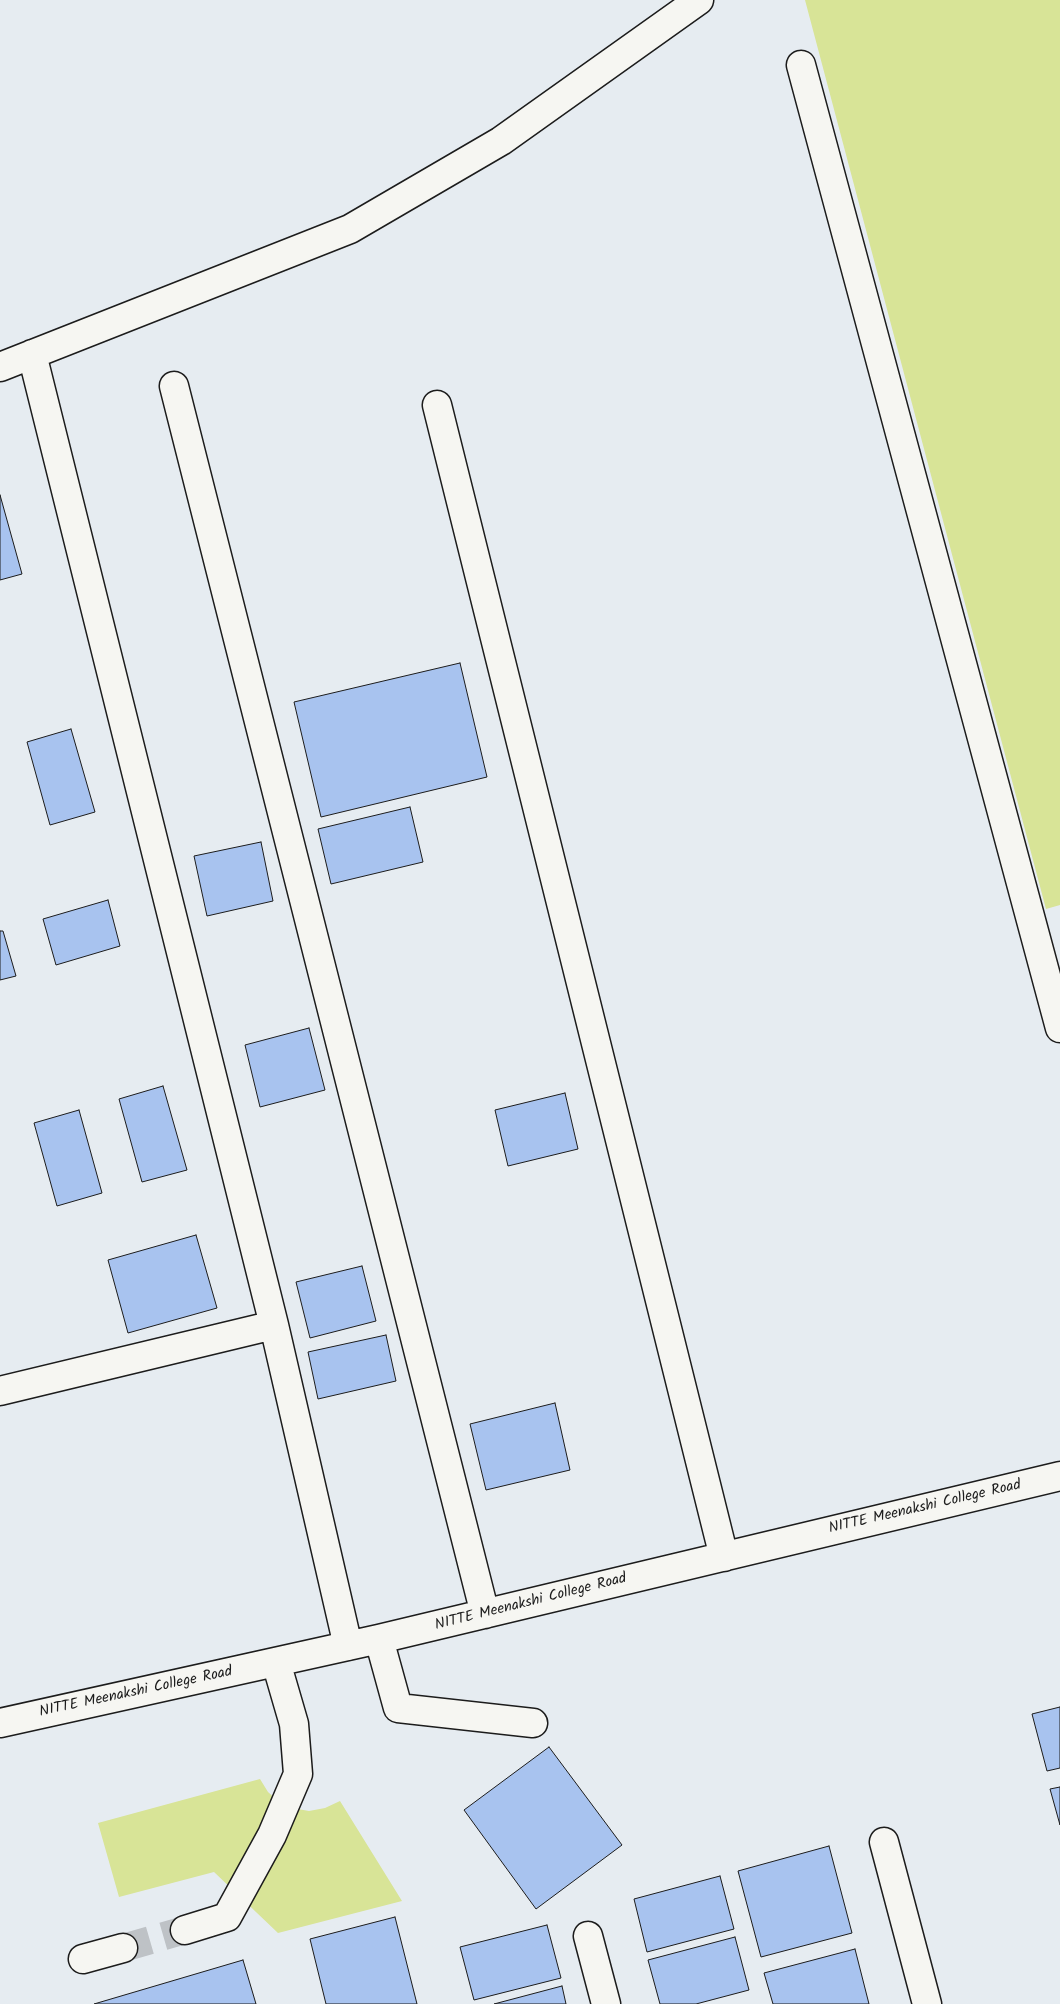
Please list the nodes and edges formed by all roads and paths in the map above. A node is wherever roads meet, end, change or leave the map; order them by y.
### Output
1 (699, 0) edge
2 (801, 65) dead end
3 (32, 354) junction
4 (0, 367) edge
5 (174, 386) dead end
6 (436, 404) dead end
7 (1060, 1028) edge
8 (274, 1325) junction
9 (0, 1391) edge
10 (1060, 1476) edge
11 (724, 1556) junction
12 (485, 1614) junction
13 (379, 1640) junction
14 (348, 1646) junction
15 (276, 1662) junction
16 (0, 1722) edge
17 (533, 1723) dead end
18 (884, 1842) dead end
19 (185, 1930) tunnel mouth
20 (588, 1936) dead end
21 (123, 1948) tunnel mouth
22 (83, 1959) dead end
23 (606, 2004) edge
24 (927, 2004) edge

1 - 3 street
2 - 7 street
3 - 4 street
3 - 8 street
5 - 12 street
6 - 11 street
8 - 9 street
8 - 14 street
10 - 11 street, NITTE Meenakshi College Road
11 - 12 street, NITTE Meenakshi College Road
12 - 13 street, NITTE Meenakshi College Road
13 - 14 street, NITTE Meenakshi College Road
13 - 17 street
14 - 15 street, NITTE Meenakshi College Road
15 - 16 street, NITTE Meenakshi College Road
15 - 19 street
18 - 24 street
20 - 23 street
21 - 22 street

